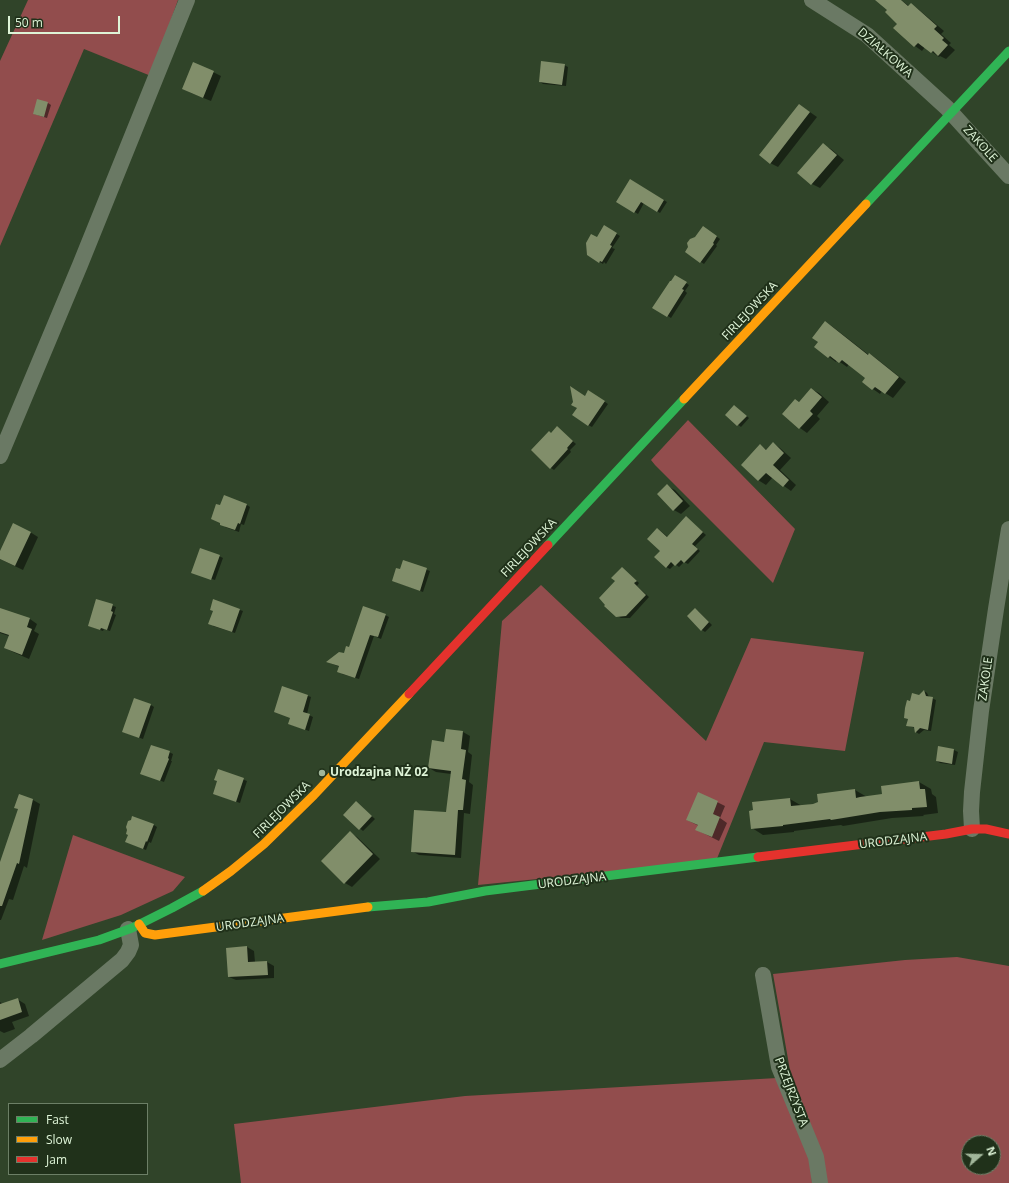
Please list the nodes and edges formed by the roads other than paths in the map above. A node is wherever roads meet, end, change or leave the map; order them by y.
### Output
1 (187, 0) edge
2 (812, 0) edge
3 (1009, 51) edge
4 (951, 113) junction
5 (1009, 176) edge
6 (0, 456) edge
7 (1009, 529) edge
8 (972, 829) junction
9 (1009, 834) edge
10 (134, 927) junction
11 (0, 964) edge
12 (763, 976) dead end
13 (0, 1060) edge
14 (820, 1183) edge

1 - 6 street
2 - 4 street, DZIAŁKOWA
3 - 4 street, FIRLEJOWSKA
4 - 5 street, ZAKOLE
4 - 10 street, FIRLEJOWSKA
7 - 8 street, ZAKOLE
8 - 9 street, URODZAJNA
8 - 10 street, URODZAJNA
10 - 11 street, FIRLEJOWSKA
10 - 13 street
12 - 14 street, PRZEJRZYSTA

